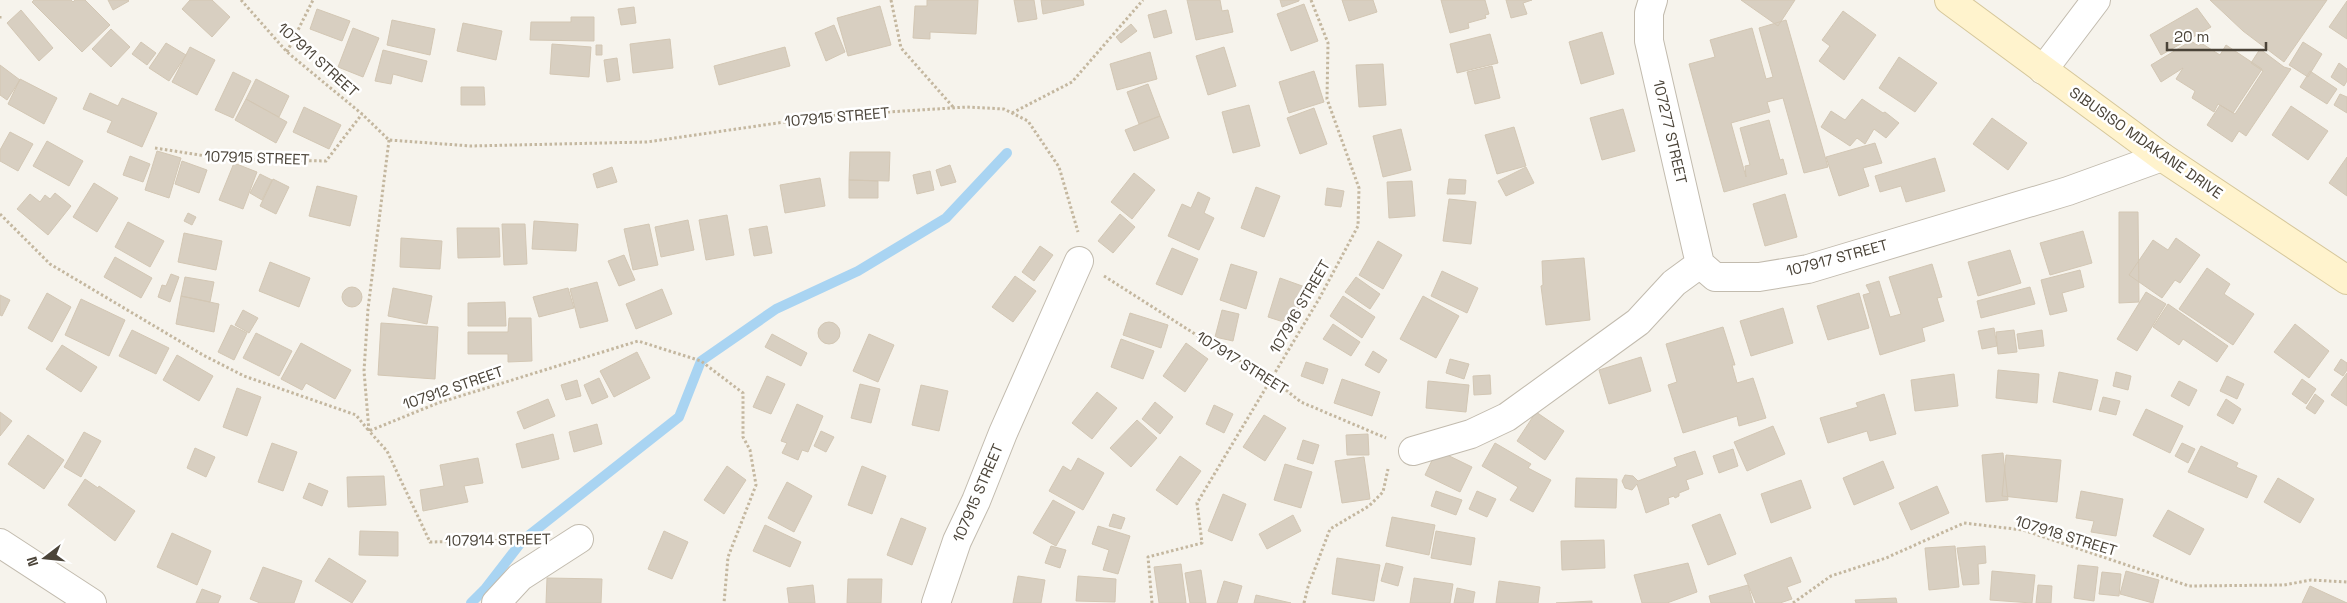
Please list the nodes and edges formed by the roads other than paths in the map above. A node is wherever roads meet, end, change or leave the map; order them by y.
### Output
1 (1653, 0) edge
2 (1949, 0) edge
3 (2096, 0) edge
4 (2043, 70) junction
5 (2162, 157) junction
6 (1079, 261) road end
7 (1700, 264) junction
8 (2347, 280) edge
9 (1413, 451) road end
10 (579, 539) dead end
11 (0, 543) edge
12 (92, 603) edge
13 (496, 603) edge
14 (936, 603) edge

1 - 7 street, 107277 STREET
2 - 4 street, SIBUSISO MDAKANE DRIVE
3 - 4 street
4 - 5 street, SIBUSISO MDAKANE DRIVE
5 - 7 street, 107917 STREET
5 - 8 street, SIBUSISO MDAKANE DRIVE
6 - 14 street, 107915 STREET
7 - 9 street
10 - 13 street, 107914 STREET
11 - 12 street

